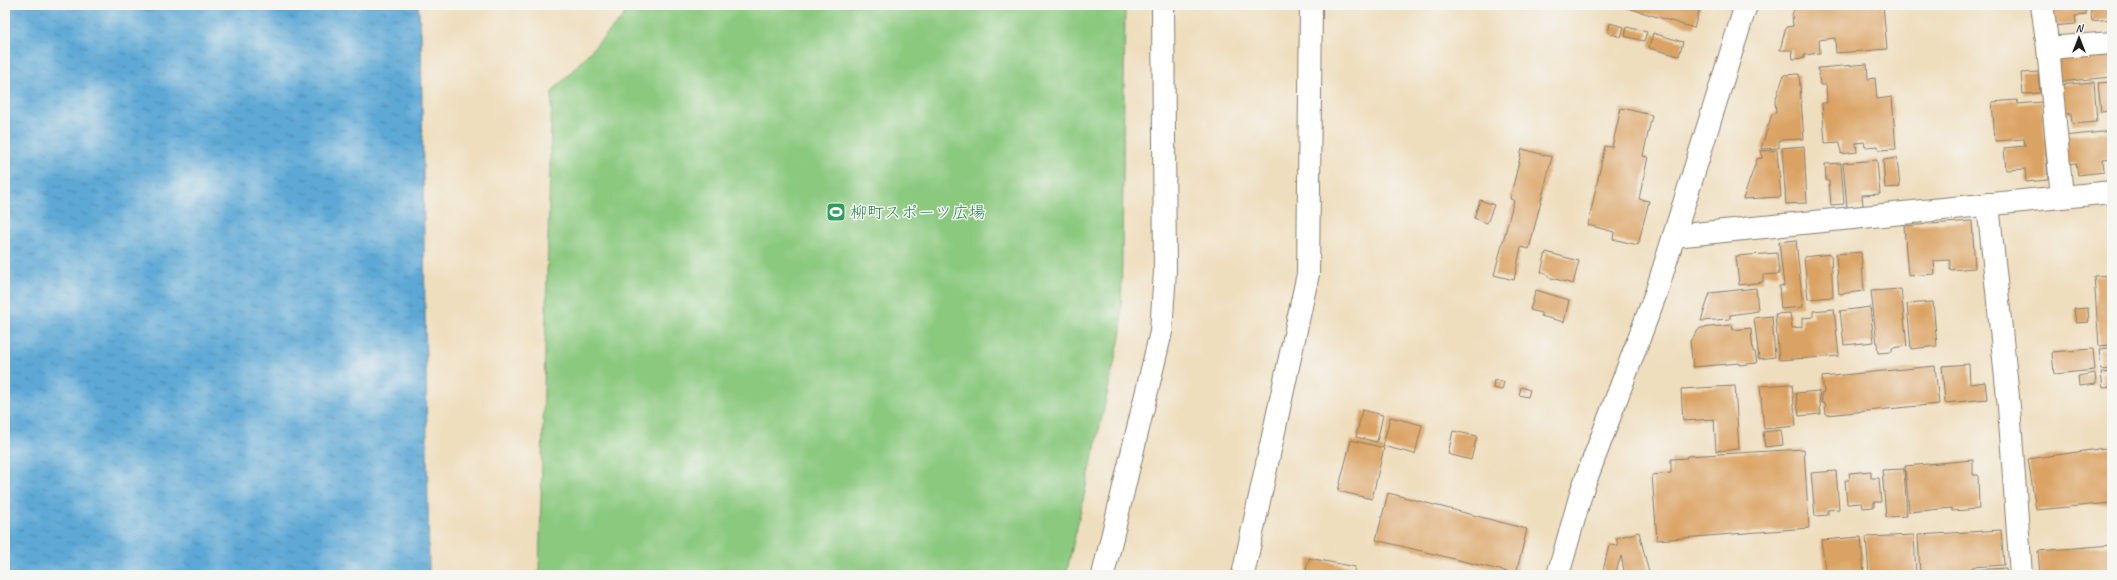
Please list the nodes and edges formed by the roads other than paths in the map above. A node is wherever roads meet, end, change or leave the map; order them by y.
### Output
1 (1163, 5) edge
2 (1311, 5) edge
3 (1746, 5) edge
4 (2042, 5) edge
5 (2112, 43) edge
6 (2048, 48) junction
7 (2112, 192) edge
8 (2062, 197) junction
9 (1988, 204) junction
10 (1674, 236) junction
11 (1103, 575) edge
12 (1243, 575) edge
13 (1558, 575) edge
14 (2021, 575) edge

1 - 11 street
2 - 12 street
3 - 10 street
4 - 6 street
5 - 6 street
6 - 8 street
7 - 8 street
8 - 9 street
9 - 10 street
9 - 14 street
10 - 13 street

